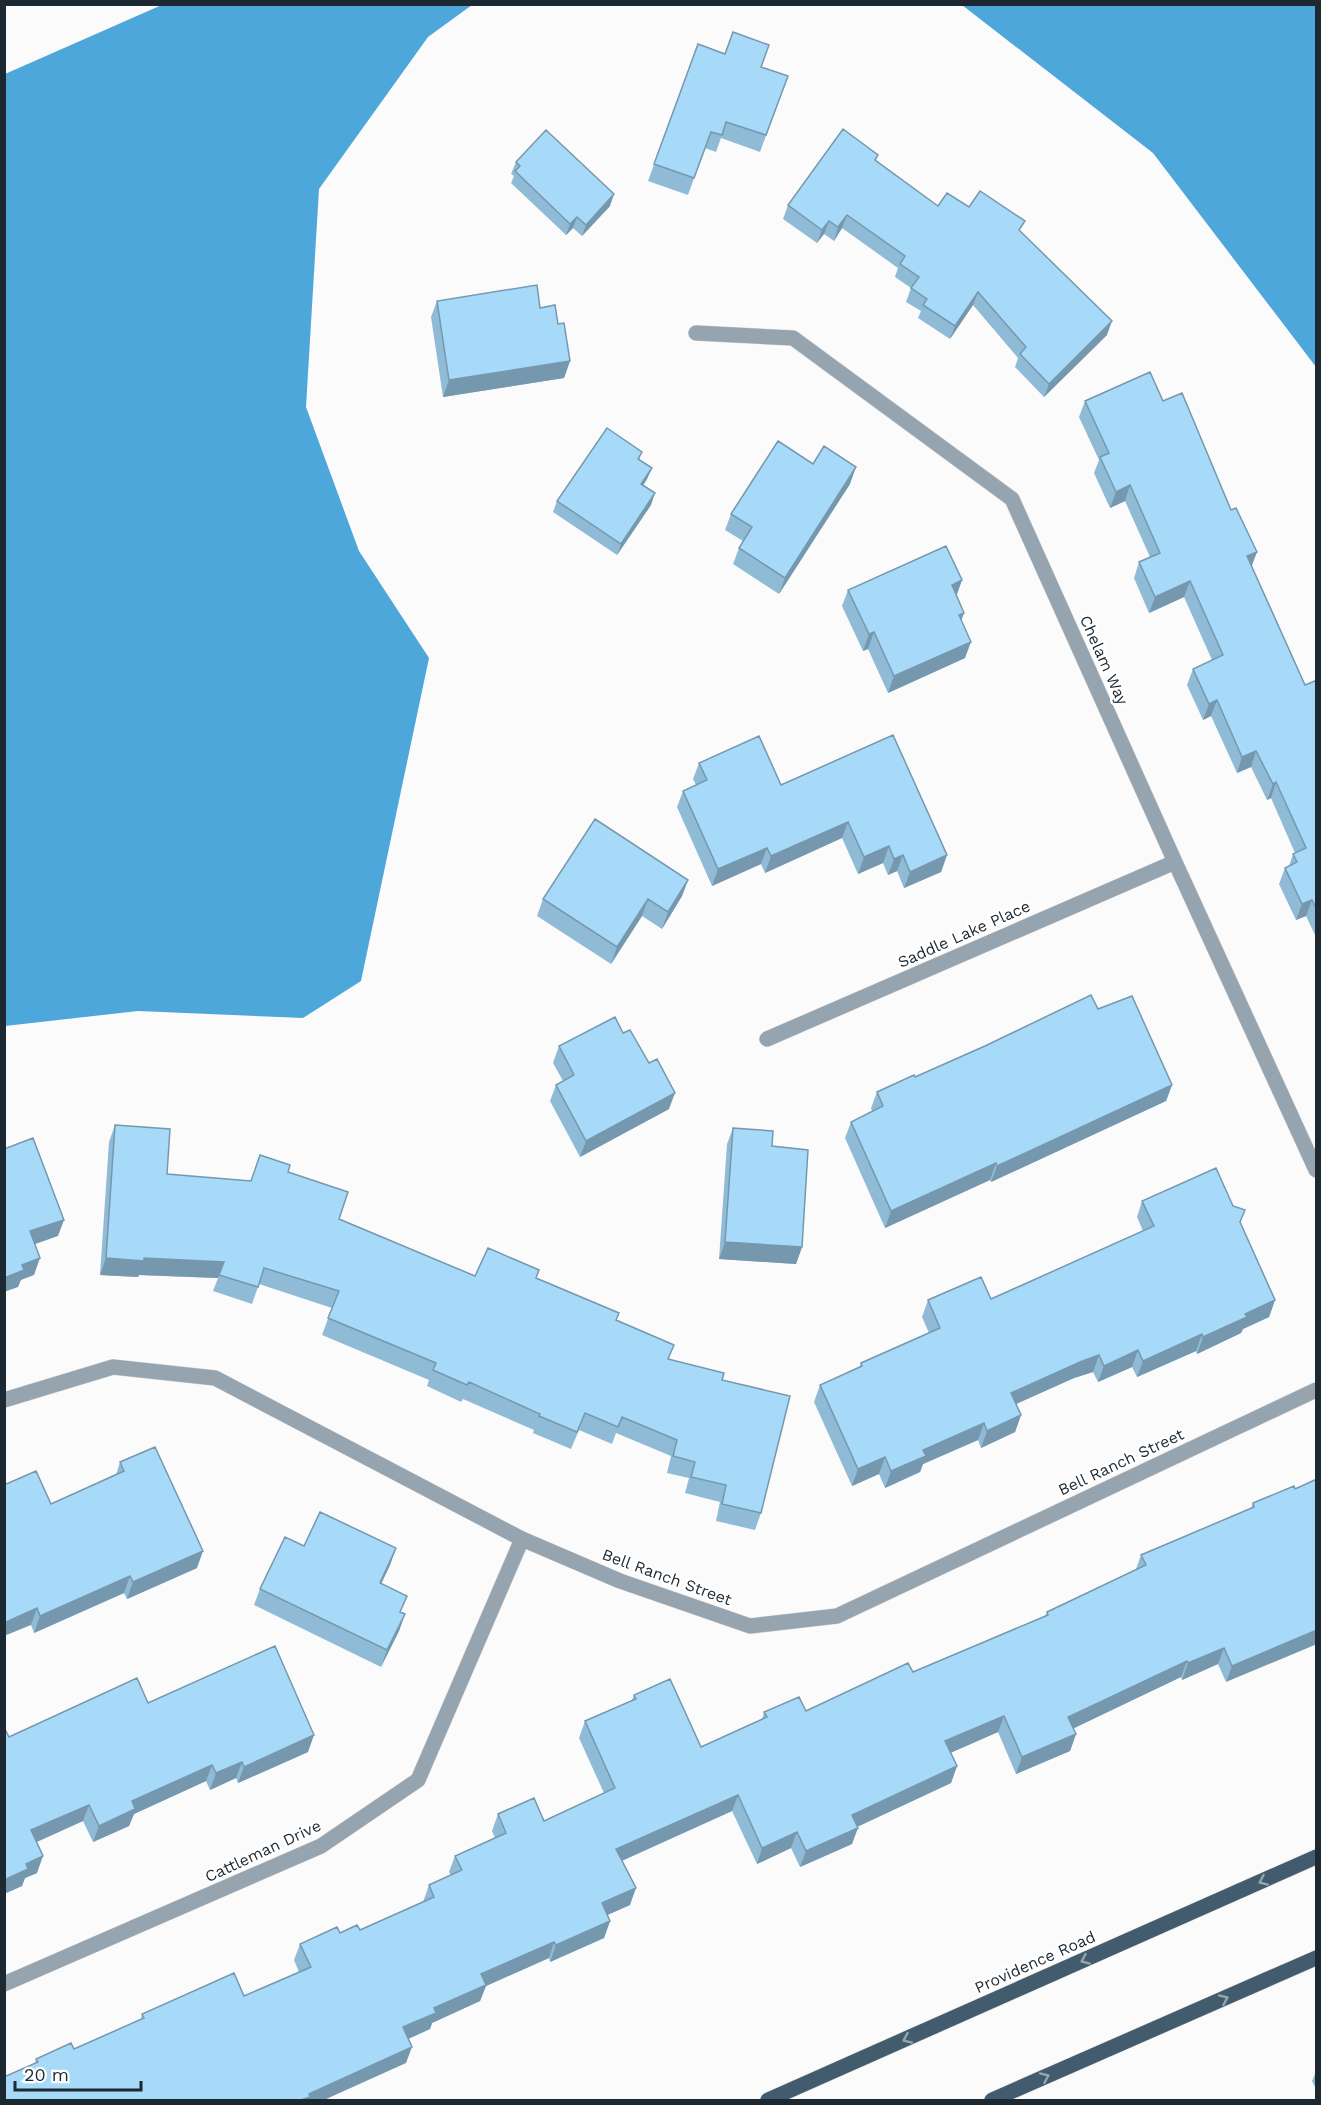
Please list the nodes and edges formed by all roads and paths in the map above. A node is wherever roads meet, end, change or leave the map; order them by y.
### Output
1 (696, 333) dead end
2 (1175, 862) junction
3 (767, 1039) dead end
4 (1317, 1170) edge
5 (1317, 1390) edge
6 (4, 1400) edge
7 (522, 1539) junction
8 (1317, 1857) edge
9 (1317, 1958) edge
10 (4, 1984) edge
11 (768, 2100) edge
12 (992, 2100) edge

1 - 2 street, Chelam Way
2 - 3 street, Saddle Lake Place
2 - 4 street, Chelam Way
5 - 7 street, Bell Ranch Street
6 - 7 street, Bell Ranch Street
7 - 10 street, Cattleman Drive
8 -> 11 main road, Providence Road
12 -> 9 main road

